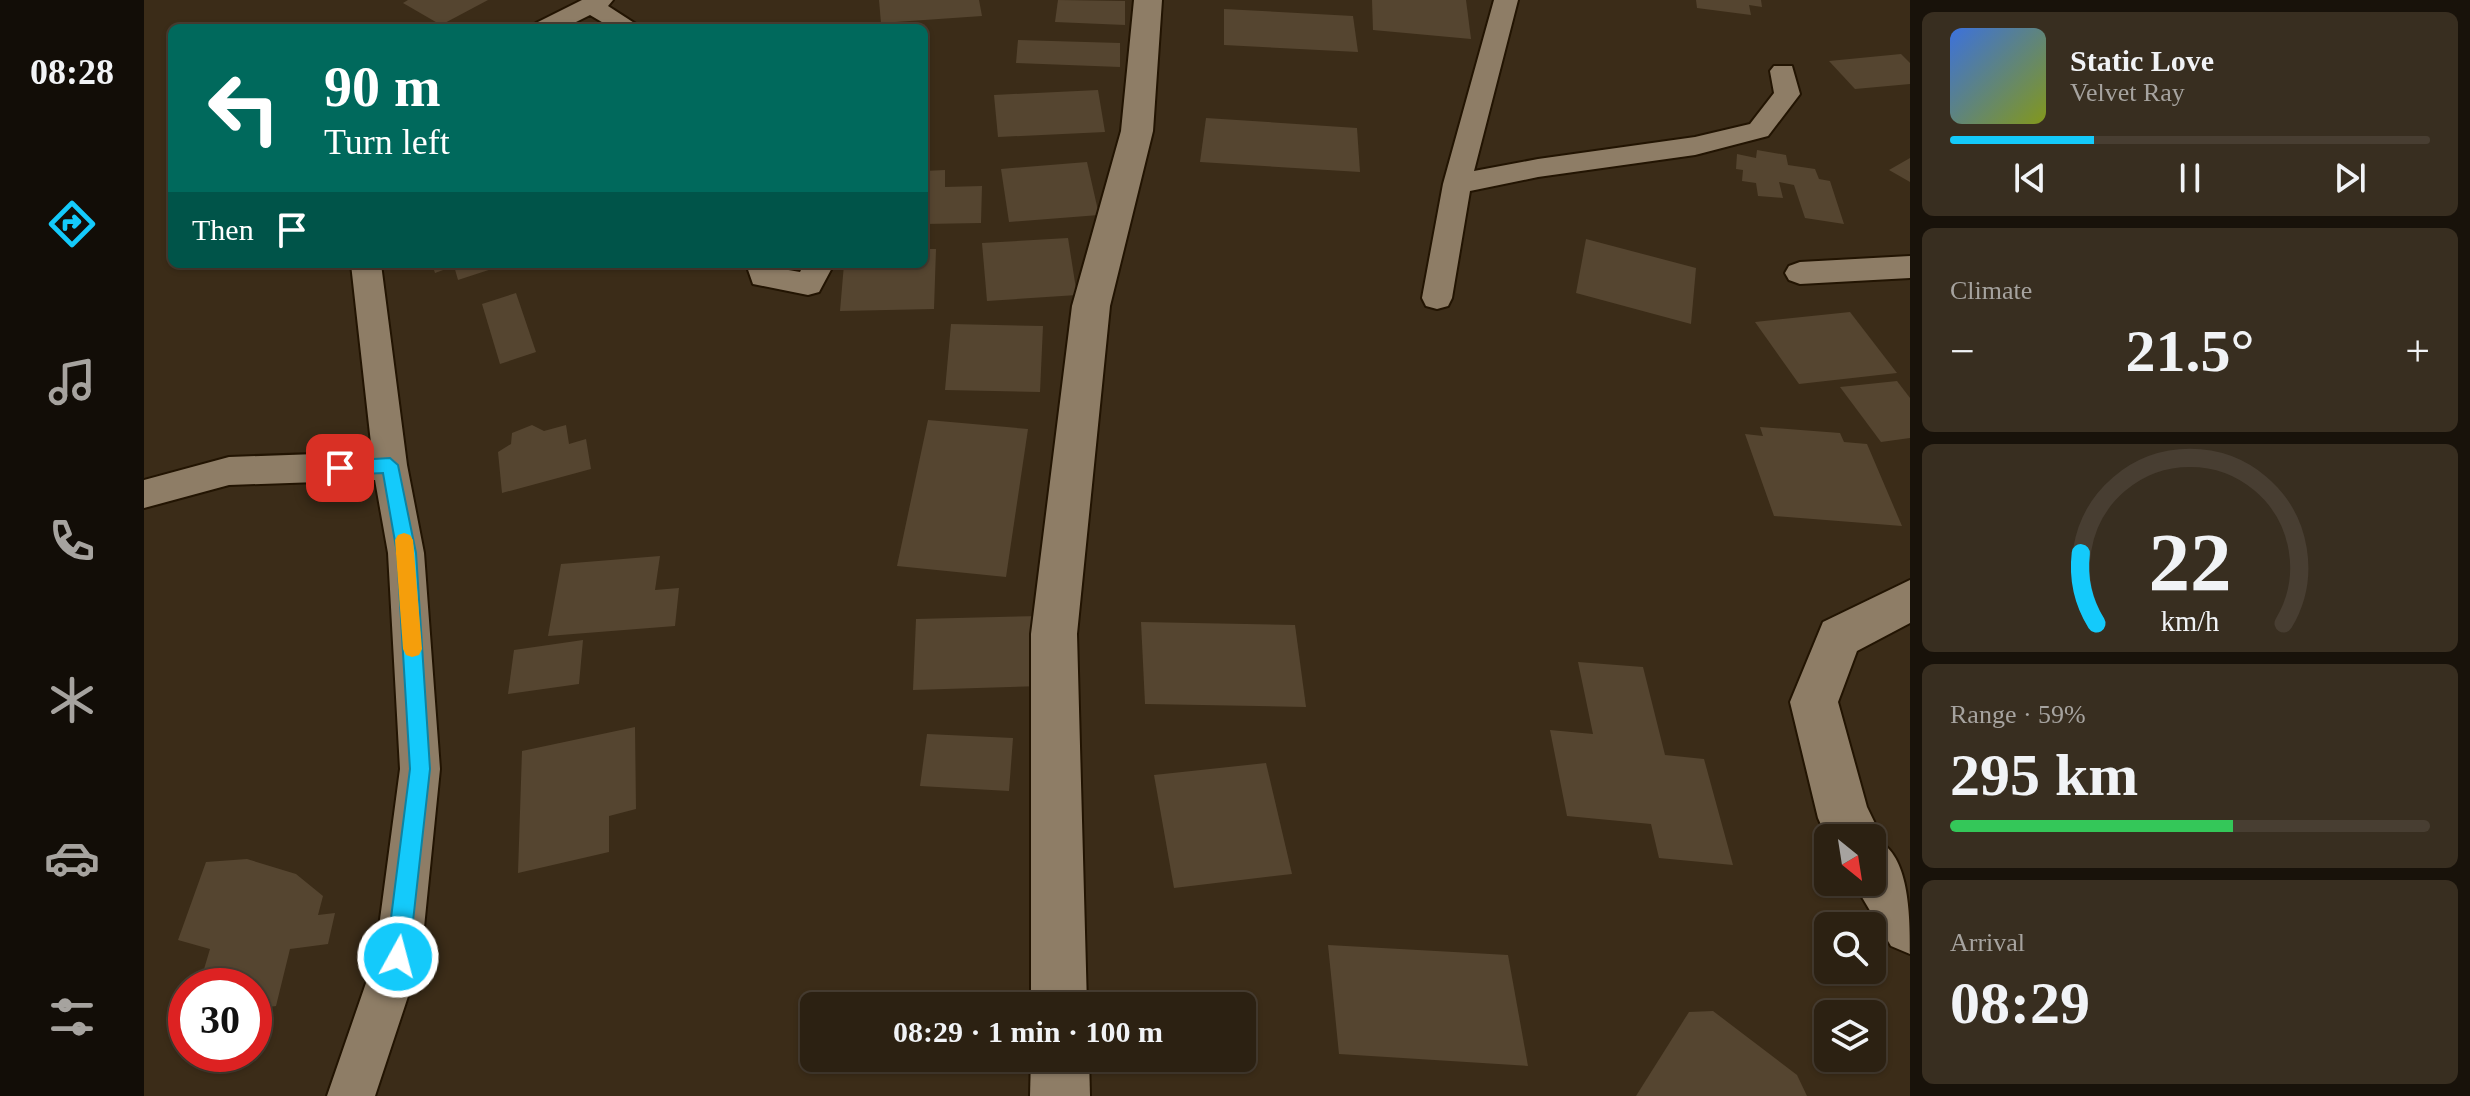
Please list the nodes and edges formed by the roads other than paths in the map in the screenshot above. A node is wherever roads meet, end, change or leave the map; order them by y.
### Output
1 (1148, 0) edge
2 (1506, 0) edge
3 (596, 3) edge
4 (553, 24) edge
5 (625, 24) edge
6 (1783, 71) dead end
7 (1457, 184) junction
8 (1910, 267) edge
9 (366, 268) edge
10 (762, 268) edge
11 (817, 268) edge
12 (1800, 273) dead end
13 (1437, 298) dead end
14 (390, 465) junction
15 (144, 494) edge
16 (1910, 600) edge
17 (1848, 824) edge
18 (1886, 888) edge
19 (1910, 927) edge
20 (1059, 992) edge
21 (1060, 1072) edge
22 (351, 1096) edge
23 (1060, 1096) edge

1 - 20 main road
2 - 7 street
3 - 4 street
3 - 5 street
6 - 7 street
7 - 13 street
8 - 12 street
9 - 14 street
10 - 11 street
14 - 15 street
14 - 22 street
16 - 17 main road
18 - 19 main road
21 - 23 main road

